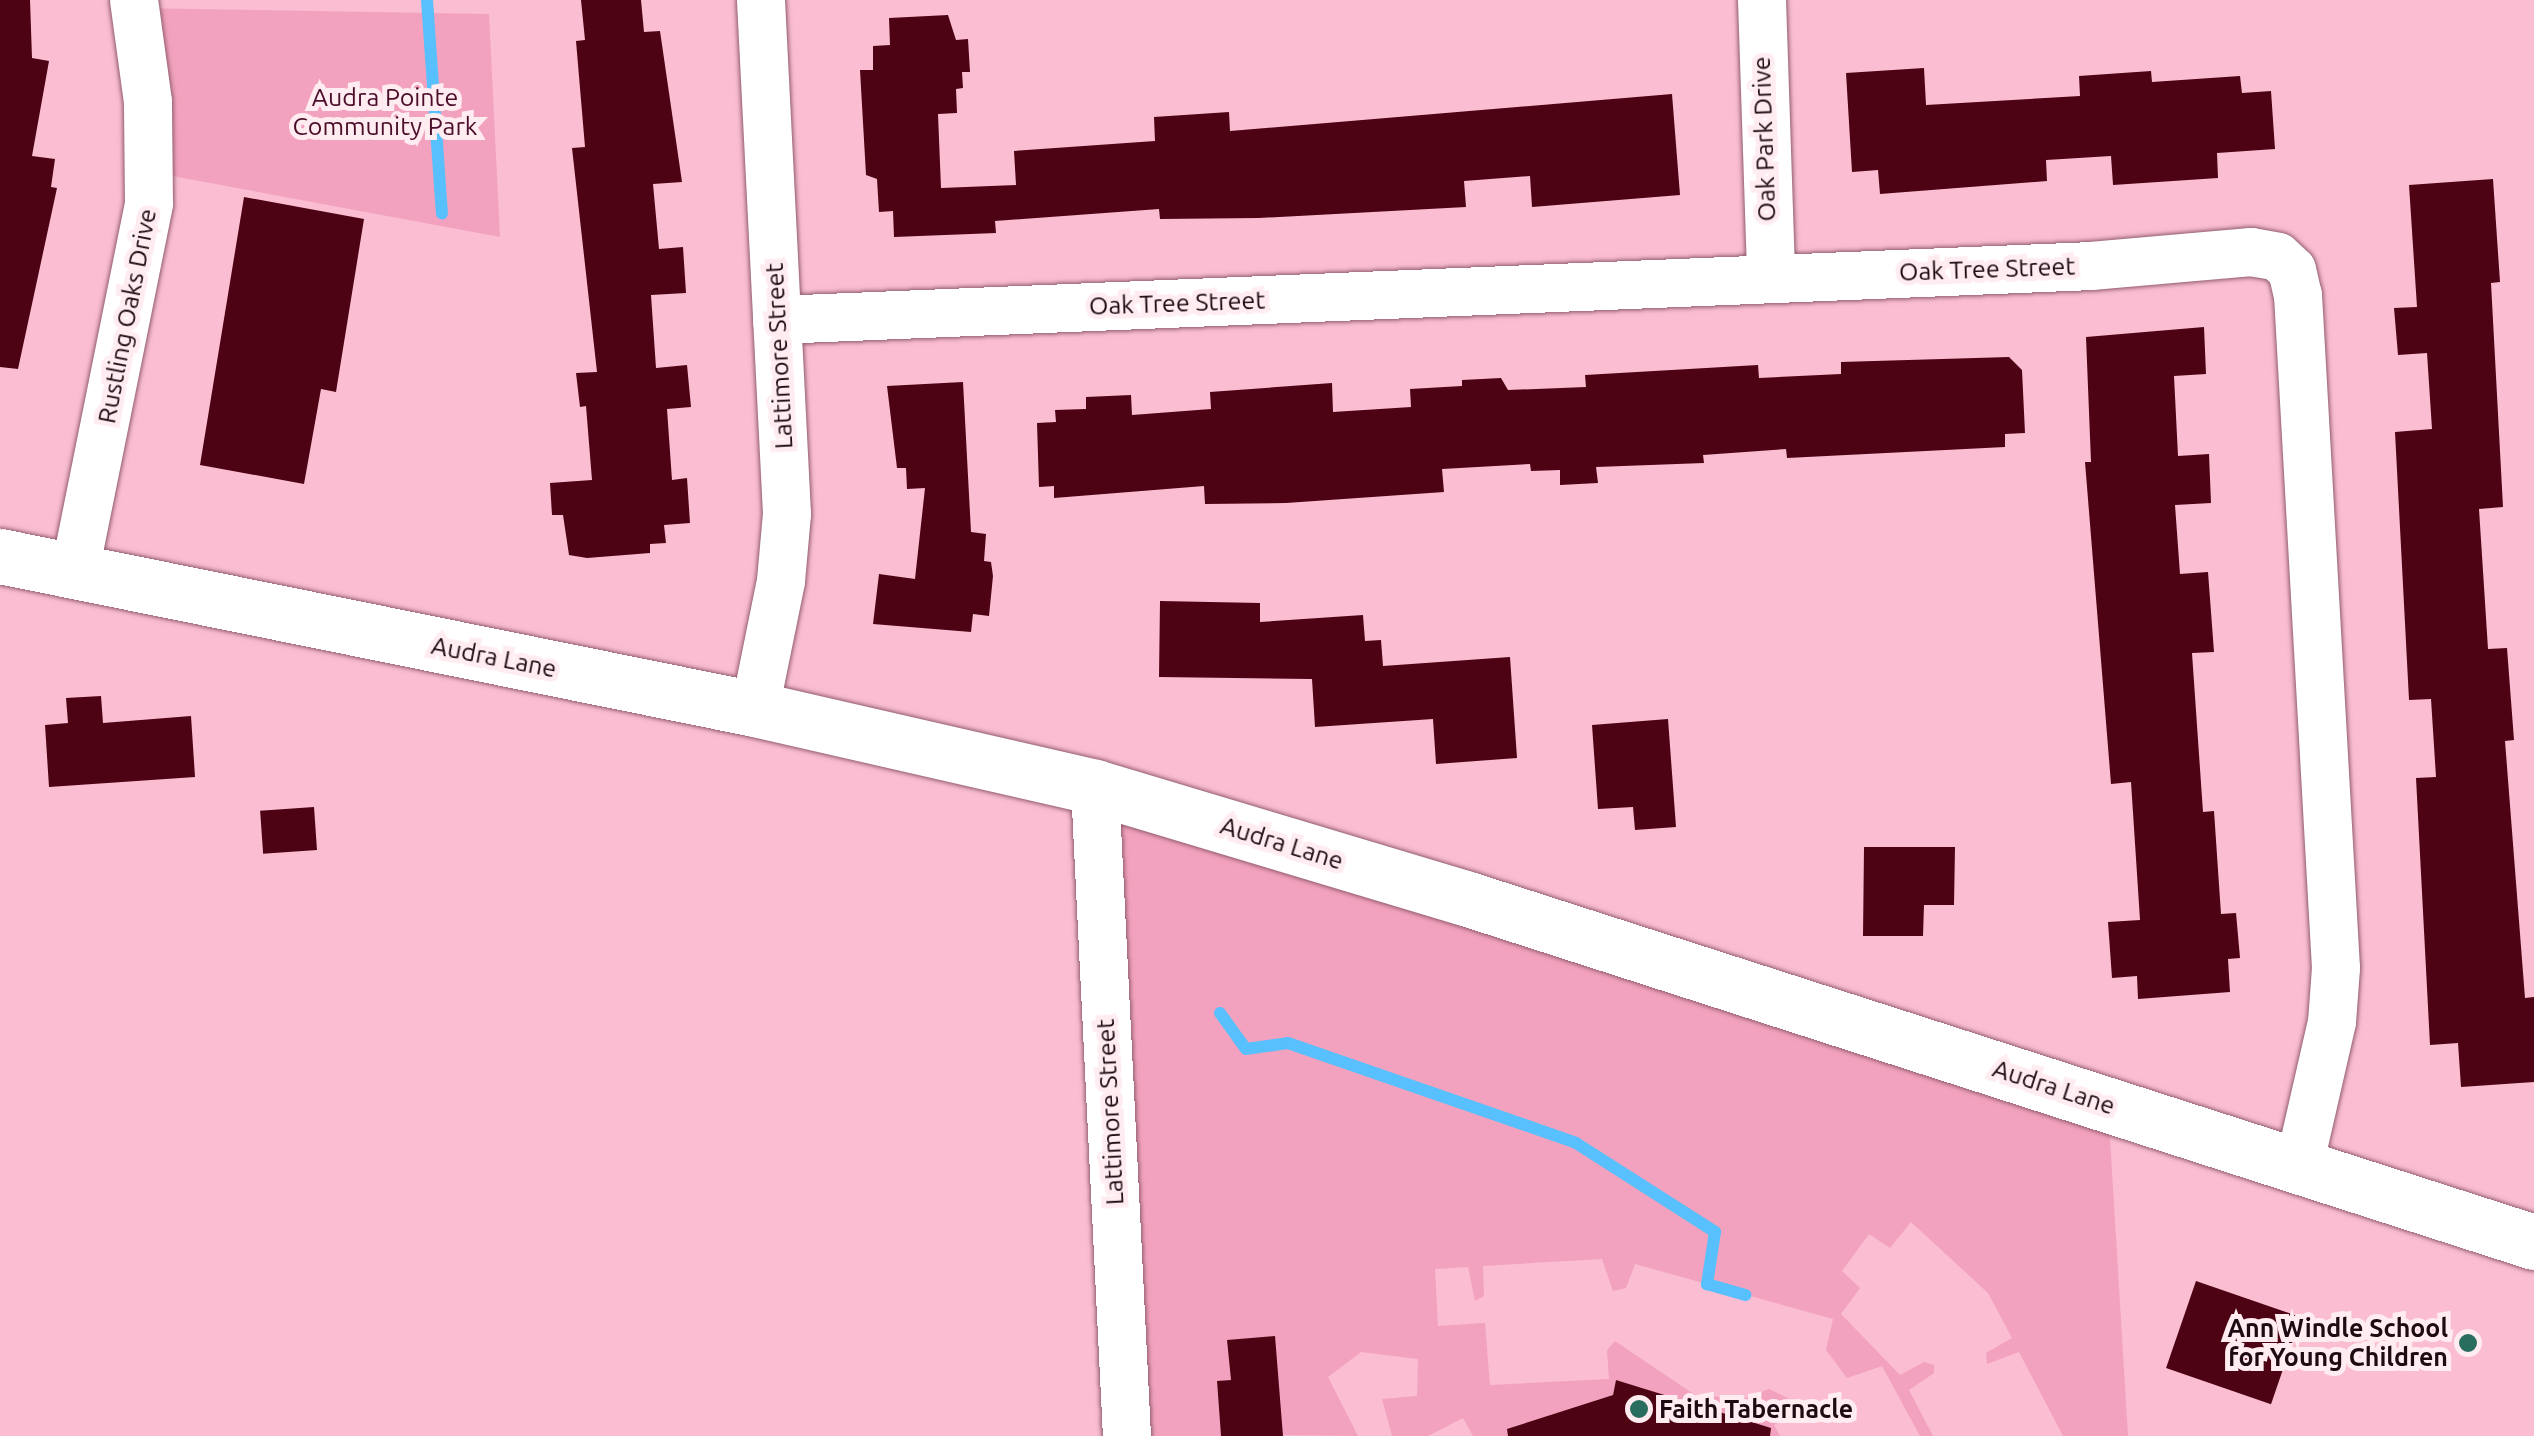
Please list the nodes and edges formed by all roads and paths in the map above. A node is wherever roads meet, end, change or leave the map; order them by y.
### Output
1 (134, 0) edge
2 (761, 0) edge
3 (1762, 0) edge
4 (1771, 277) junction
5 (777, 320) junction
6 (0, 556) edge
7 (75, 571) junction
8 (755, 709) junction
9 (1096, 787) junction
10 (2300, 1162) junction
11 (2534, 1242) edge
12 (1127, 1436) edge

1 - 7 street, Rustling Oaks Drive
2 - 5 street, Lattimore Street
3 - 4 street, Oak Park Drive
4 - 5 street, Oak Tree Street
4 - 10 street, Oak Tree Street
5 - 8 street, Lattimore Street
6 - 7 street, Audra Lane
7 - 8 street, Audra Lane
8 - 9 street, Audra Lane
9 - 10 street, Audra Lane
9 - 12 street, Lattimore Street
10 - 11 street, Audra Lane

